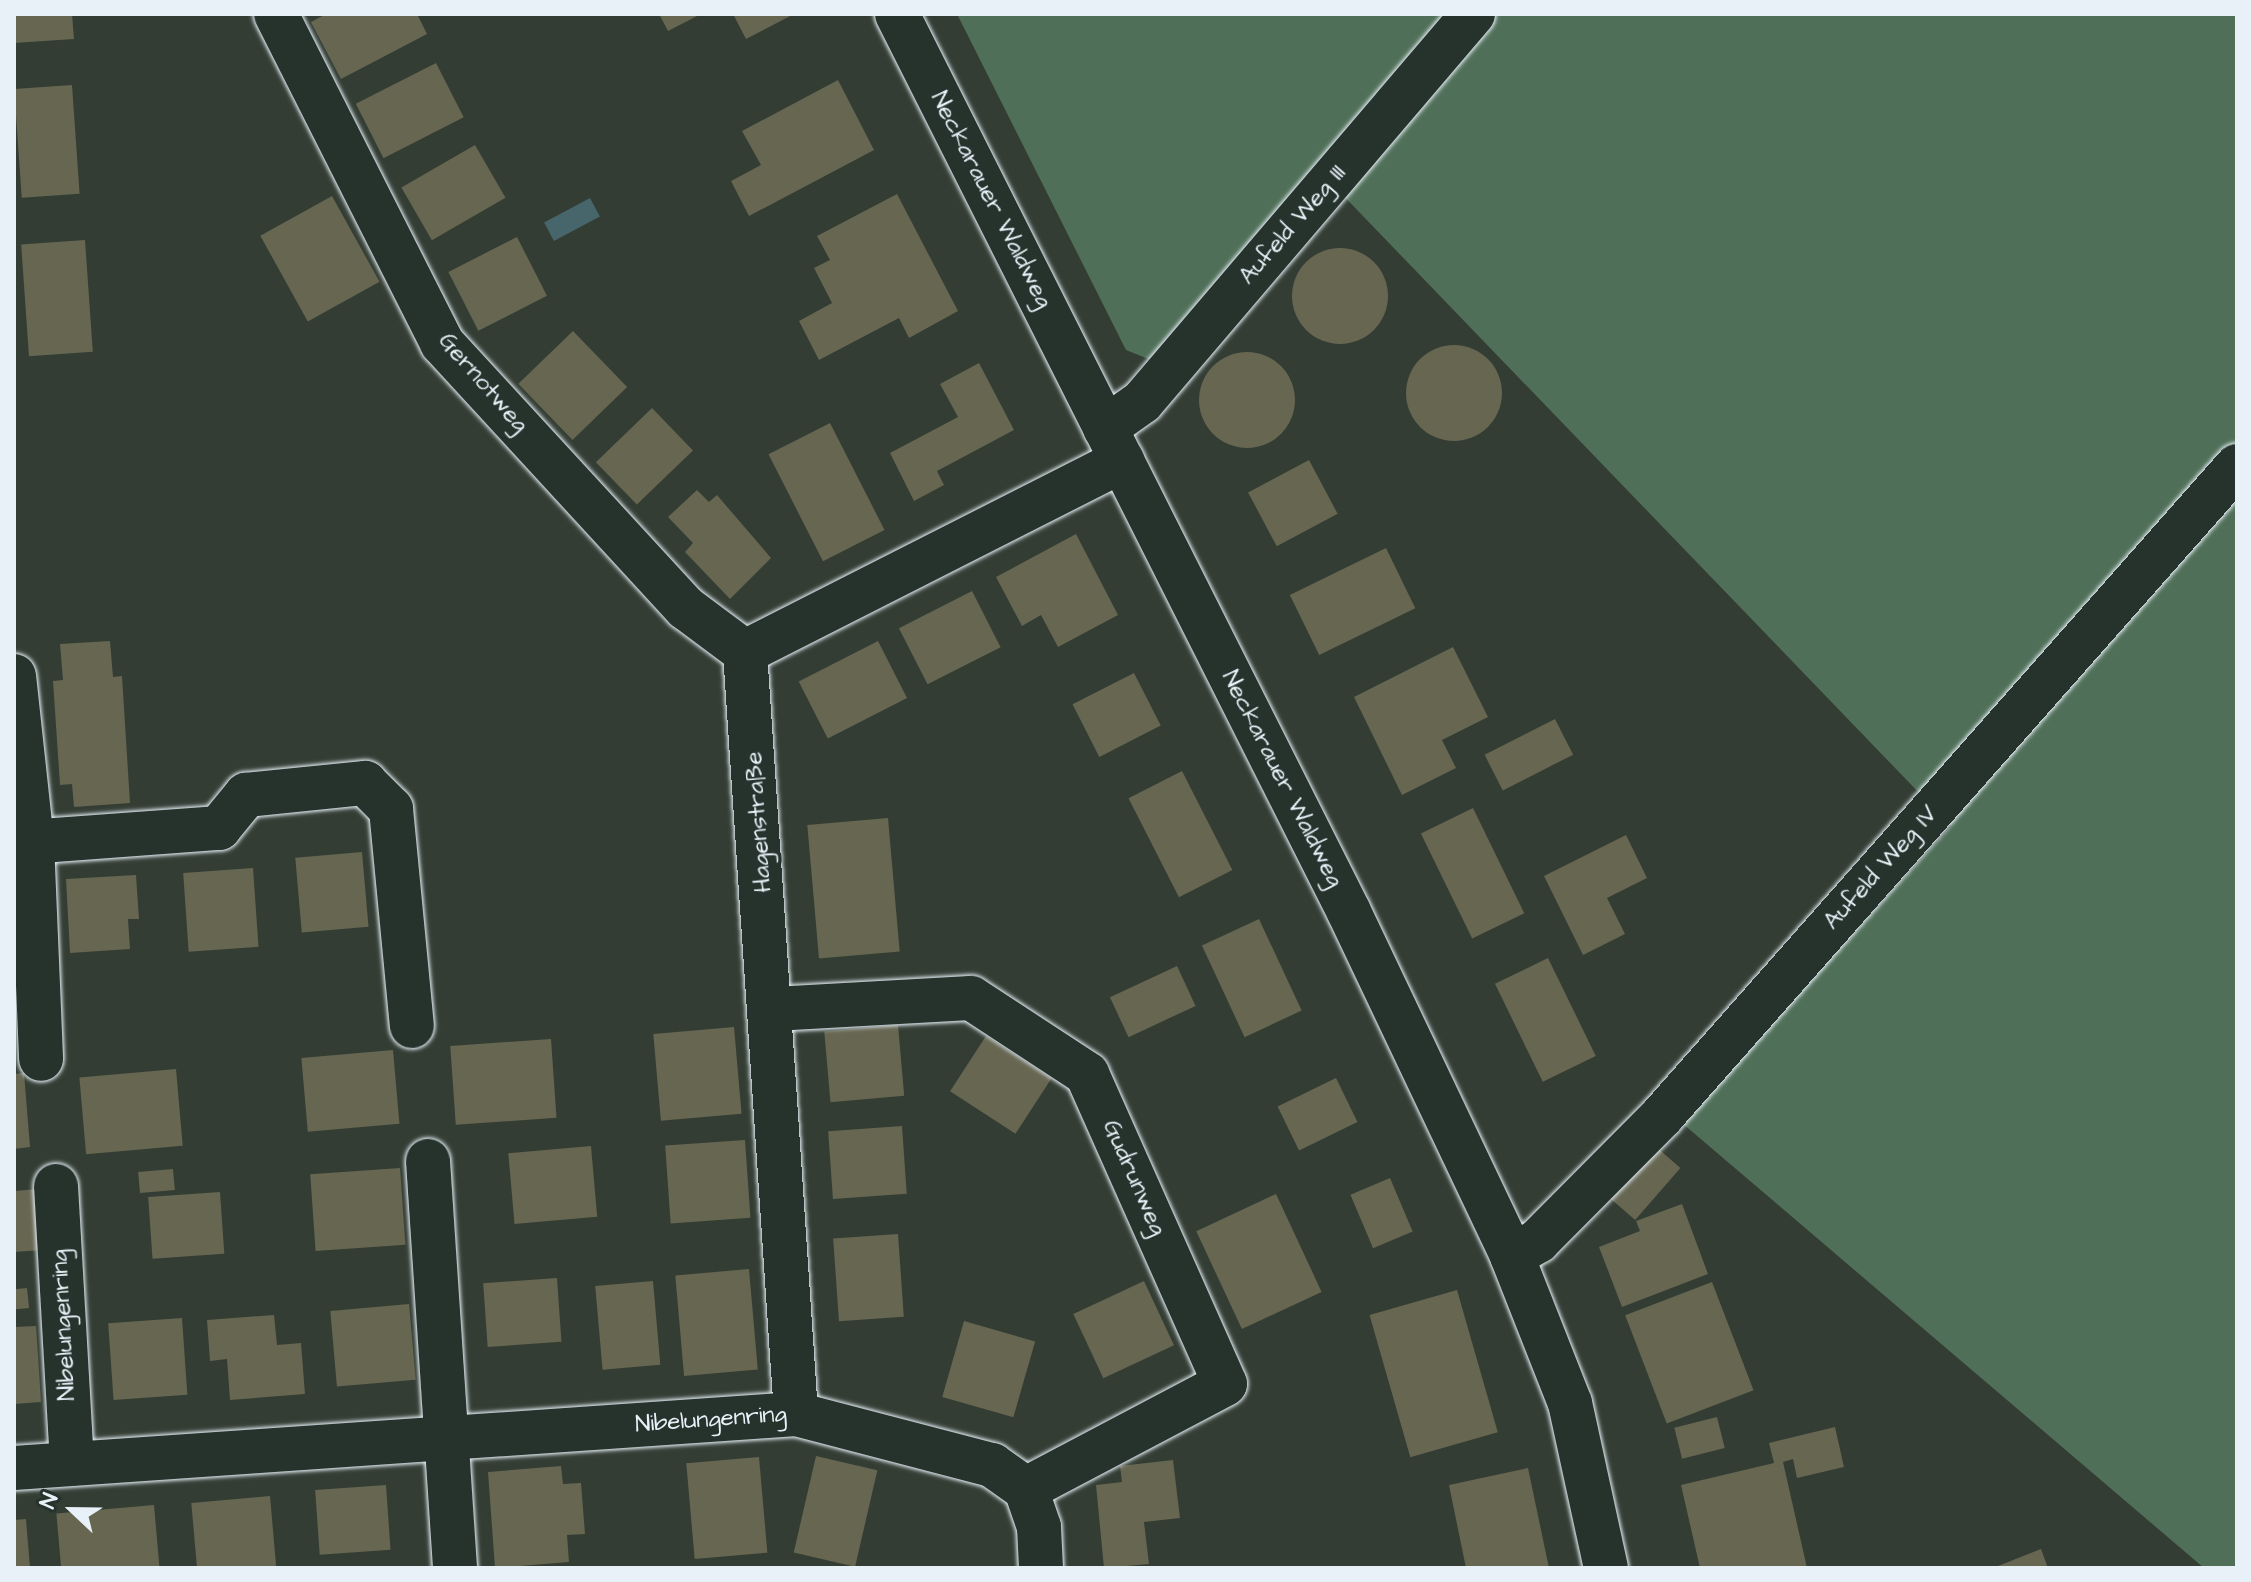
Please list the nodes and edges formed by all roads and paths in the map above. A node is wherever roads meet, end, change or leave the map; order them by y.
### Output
1 (276, 14) edge
2 (897, 14) edge
3 (1473, 14) edge
4 (1113, 444) junction
5 (2237, 466) edge
6 (745, 652) junction
7 (14, 676) edge
8 (23, 842) edge
9 (773, 1009) junction
10 (412, 1026) dead end
11 (41, 1059) dead end
12 (428, 1161) dead end
13 (56, 1186) dead end
14 (1512, 1256) junction
15 (796, 1414) junction
16 (446, 1439) junction
17 (72, 1464) junction
18 (14, 1468) edge
19 (1026, 1489) junction
20 (455, 1568) edge
21 (1041, 1568) edge
22 (1606, 1568) edge

1 - 6 street, Gernotweg
2 - 4 street, Neckarauer Waldweg
3 - 4 street, Aufeld Weg III
4 - 6 street
4 - 14 street, Neckarauer Waldweg
5 - 14 street, Aufeld Weg IV
6 - 9 street, Hagenstraße
7 - 8 street
8 - 10 street
8 - 11 street
9 - 15 street, Hagenstraße
9 - 19 street, Gudrunweg
12 - 16 street
13 - 17 street, Nibelungenring
14 - 22 street, Neckarauer Waldweg
15 - 16 street, Nibelungenring
15 - 19 street, Nibelungenring
16 - 17 street, Nibelungenring
16 - 20 street
17 - 18 street, Nibelungenring
19 - 21 street

